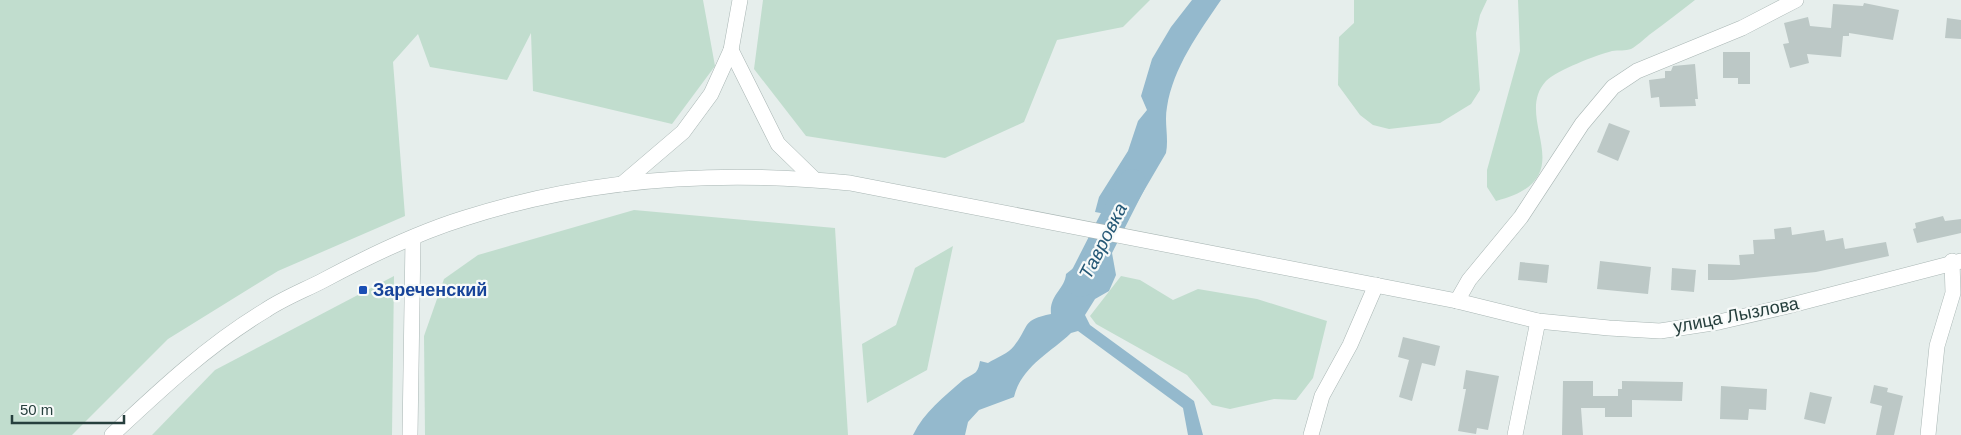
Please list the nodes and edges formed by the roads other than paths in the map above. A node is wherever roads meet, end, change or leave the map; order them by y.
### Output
1 (740, 0) edge
2 (1796, 0) edge
3 (731, 50) junction
4 (814, 179) junction
5 (622, 184) junction
6 (413, 238) junction
7 (1957, 261) edge
8 (1376, 285) junction
9 (1457, 301) junction
10 (1538, 321) junction
11 (112, 435) edge
12 (410, 435) edge
13 (1311, 435) edge
14 (1515, 435) edge
15 (1928, 435) edge

1 - 3 street
2 - 9 street
3 - 4 street
3 - 5 street
4 - 5 street, улица Лызлова
4 - 8 street, улица Лызлова
5 - 6 street, улица Лызлова
6 - 11 street, улица Лызлова
6 - 12 street
7 - 10 street, улица Лызлова
7 - 15 street
8 - 9 street, улица Лызлова
8 - 13 street
9 - 10 street, улица Лызлова
10 - 14 street

